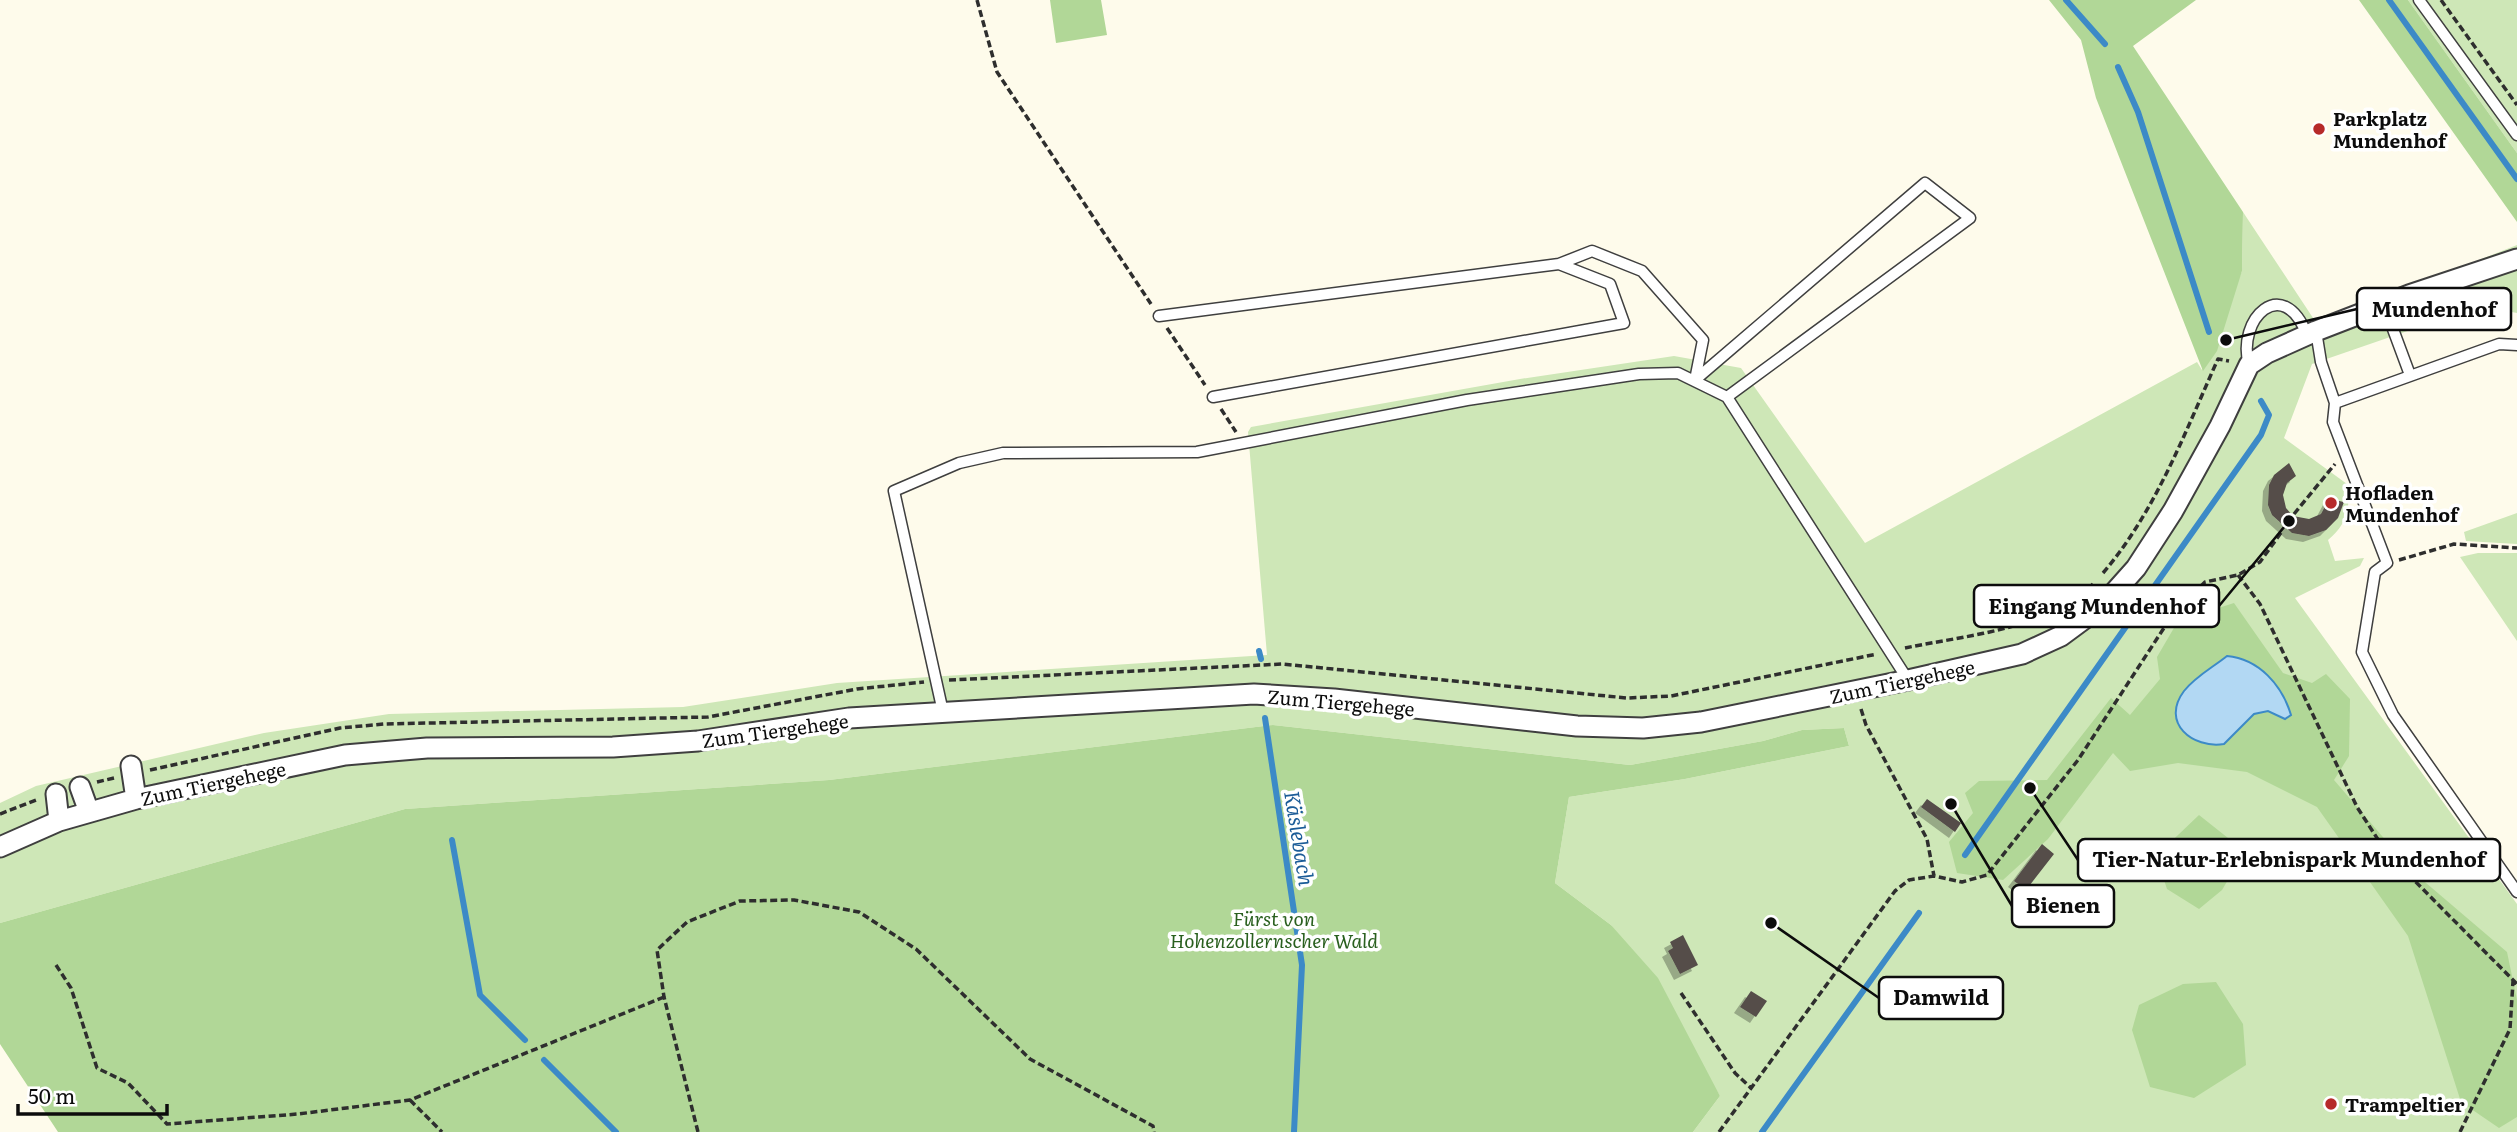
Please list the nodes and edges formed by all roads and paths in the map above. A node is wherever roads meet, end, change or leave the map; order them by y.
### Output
1 (977, 0) edge
2 (2419, 0) edge
3 (2441, 0) edge
4 (2517, 104) edge
5 (2517, 135) edge
6 (2517, 259) edge
7 (1559, 264) junction
8 (2384, 305) junction
9 (1159, 316) junction
10 (2311, 333) junction
11 (2517, 345) edge
12 (2249, 365) junction
13 (2410, 375) junction
14 (1695, 380) junction
15 (1213, 397) junction
16 (1727, 397) junction
17 (2335, 403) junction
18 (1243, 442) junction
19 (2344, 452) junction
20 (2294, 514) dead end
21 (2283, 530) dead end
22 (2517, 548) edge
23 (2387, 563) junction
24 (2238, 575) junction
25 (1891, 651) junction
26 (936, 681) junction
27 (1908, 681) junction
28 (1855, 691) junction
29 (943, 712) junction
30 (135, 770) junction
31 (85, 785) joint
32 (50, 795) joint
33 (136, 799) junction
34 (89, 812) junction
35 (0, 814) edge
36 (60, 821) junction
37 (0, 847) edge
38 (1934, 876) junction
39 (2517, 891) edge
40 (56, 965) dead end
41 (2515, 982) edge
42 (1681, 993) dead end
43 (664, 997) junction
44 (1751, 1088) junction
45 (411, 1100) junction
46 (442, 1132) edge
47 (698, 1132) edge
48 (1154, 1132) edge
49 (1720, 1132) edge
50 (2460, 1132) edge

1 - 9 path
2 - 5 lane
3 - 4 path
6 - 8 street
7 - 9 lane
7 - 14 lane
7 - 15 lane
8 - 10 street
8 - 13 lane
9 - 15 path
10 - 12 street
10 - 12 lane
10 - 17 lane
11 - 13 lane
12 - 25 path
12 - 27 street, Zum Tiergehege
13 - 17 lane
14 - 16 lane
14 - 16 lane
14 - 18 lane
15 - 18 path
16 - 25 lane
17 - 19 lane
18 - 26 lane
19 - 20 path
19 - 23 lane
21 - 24 path
22 - 23 path
23 - 39 lane
24 - 38 path
24 - 41 path
25 - 26 path
25 - 27 lane
26 - 29 lane
26 - 30 path
27 - 28 street, Zum Tiergehege
28 - 29 street, Zum Tiergehege
28 - 38 path
29 - 33 street, Zum Tiergehege
30 - 31 path
30 - 33 street
31 - 34 street
32 - 35 path
32 - 36 street
33 - 34 street, Zum Tiergehege
34 - 36 street, Zum Tiergehege
36 - 37 street, Zum Tiergehege
38 - 44 path
40 - 45 path
41 - 50 path
42 - 44 path
43 - 45 path
43 - 47 path
43 - 48 path
44 - 49 path
45 - 46 path

